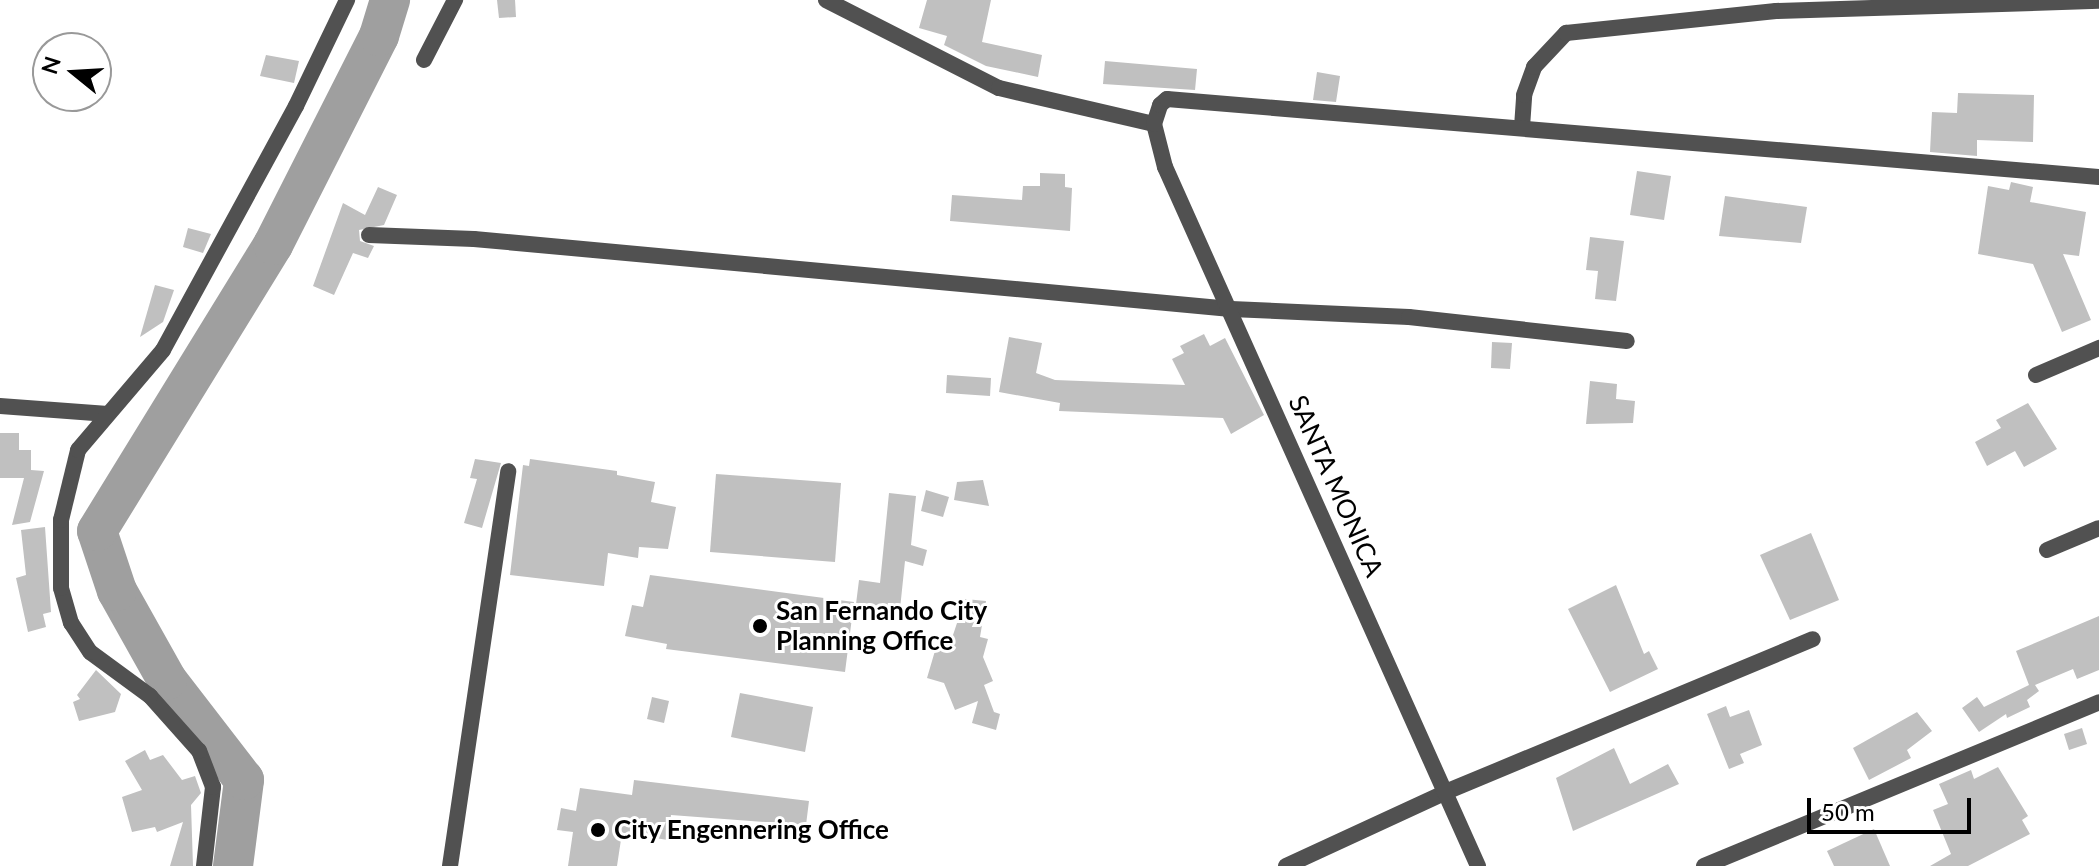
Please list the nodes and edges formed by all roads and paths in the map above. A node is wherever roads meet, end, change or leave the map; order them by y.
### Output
1 (347, 0) edge
2 (455, 0) edge
3 (826, 0) edge
4 (2099, 1) edge
5 (1776, 6) edge
6 (424, 60) dead end
7 (1154, 124) junction
8 (1522, 127) junction
9 (2099, 177) edge
10 (369, 235) dead end
11 (1231, 309) junction
12 (1627, 341) dead end
13 (2099, 348) edge
14 (2036, 375) dead end
15 (0, 406) edge
16 (108, 414) junction
17 (508, 471) dead end
18 (2099, 528) edge
19 (2047, 550) dead end
20 (1813, 639) dead end
21 (2099, 702) edge
22 (1448, 791) junction
23 (204, 866) edge
24 (450, 866) edge
25 (1286, 866) edge
26 (1478, 866) edge
27 (1704, 866) edge

1 - 16 street
2 - 6 street
3 - 7 street
4 - 5 street
5 - 8 street
7 - 8 street
7 - 11 street, SANTA MONICA
8 - 9 street
10 - 11 street
11 - 12 street
11 - 22 street, SANTA MONICA
13 - 14 street
15 - 16 street
16 - 23 street
17 - 24 street
18 - 19 street
20 - 22 street
21 - 27 street
22 - 25 street
22 - 26 street, SANTA MONICA

